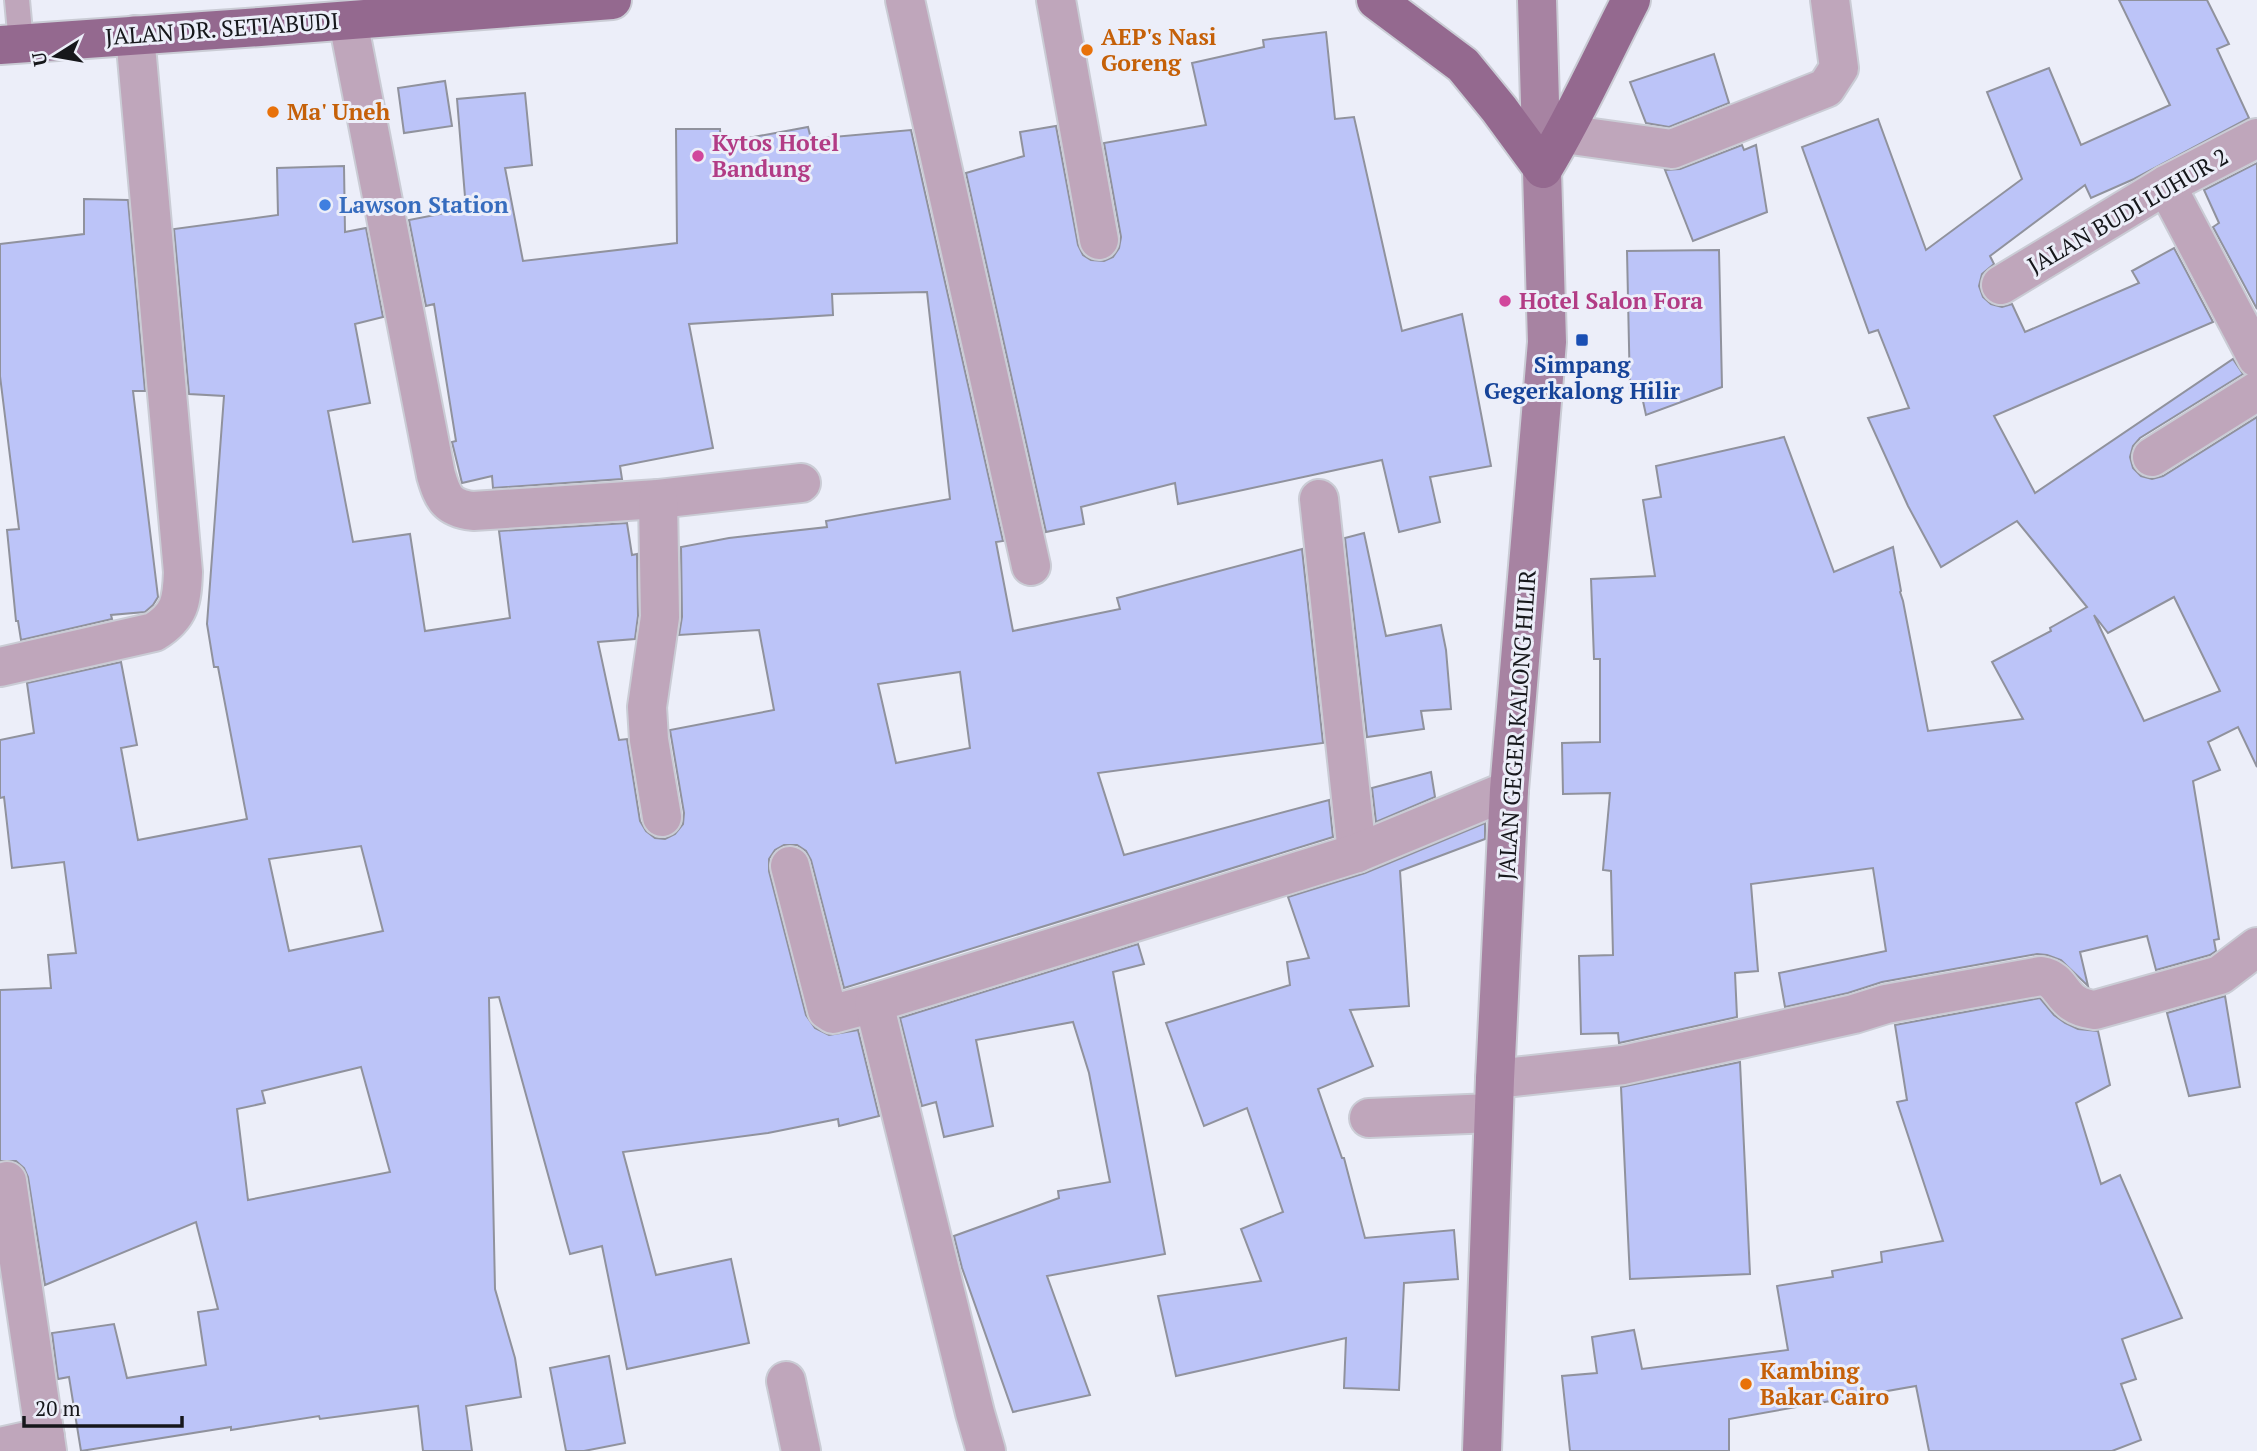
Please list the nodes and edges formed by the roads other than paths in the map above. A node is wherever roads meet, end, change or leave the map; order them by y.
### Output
1 (17, 0) edge
2 (612, 0) edge
3 (905, 0) edge
4 (1056, 0) edge
5 (1376, 0) edge
6 (1536, 0) edge
7 (1631, 0) edge
8 (1830, 0) edge
9 (348, 21) junction
10 (135, 35) junction
11 (10, 44) edge
12 (1564, 134) junction
13 (2257, 138) edge
14 (1543, 169) junction
15 (2166, 185) junction
16 (1099, 240) dead end
17 (2001, 285) dead end
18 (2257, 358) edge
19 (2257, 391) edge
20 (2152, 457) dead end
21 (801, 483) dead end
22 (658, 499) junction
23 (1319, 499) dead end
24 (1031, 566) dead end
25 (0, 667) edge
26 (1509, 790) junction
27 (662, 817) dead end
28 (1357, 853) junction
29 (790, 866) dead end
30 (2257, 947) edge
31 (874, 1003) junction
32 (1494, 1096) junction
33 (1369, 1118) dead end
34 (7, 1181) dead end
35 (786, 1381) dead end
36 (46, 1444) edge
37 (0, 1447) edge
38 (801, 1451) edge
39 (986, 1451) edge
40 (1482, 1451) edge

1 - 11 lane
2 - 9 main road, JALAN DR. SETIABUDI
3 - 24 street
4 - 16 street
5 - 14 main road
6 - 14 main road, JALAN GEGER KALONG HILIR
7 - 12 main road
8 - 12 street
9 - 10 main road, JALAN DR. SETIABUDI
9 - 22 street
10 - 11 main road, JALAN DR. SETIABUDI
10 - 25 street
12 - 14 main road
13 - 15 street, JALAN BUDI LUHUR 2
14 - 26 main road, JALAN GEGER KALONG HILIR
15 - 17 street, JALAN BUDI LUHUR 2
15 - 18 street
19 - 20 street
21 - 22 street
22 - 27 street
23 - 28 street
26 - 28 street
26 - 32 main road, JALAN GEGER KALONG HILIR
28 - 31 street
29 - 31 street
30 - 32 street
31 - 39 street
32 - 33 street
32 - 40 main road, JALAN GEGER KALONG HILIR
34 - 36 street
35 - 38 street
36 - 37 street

